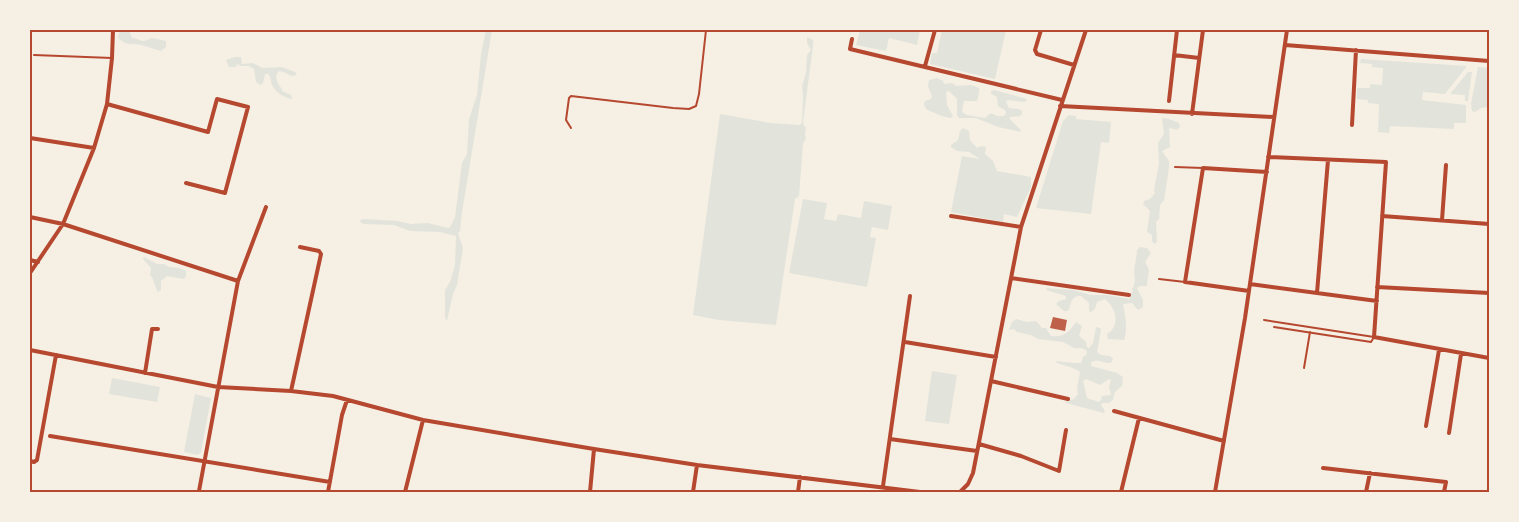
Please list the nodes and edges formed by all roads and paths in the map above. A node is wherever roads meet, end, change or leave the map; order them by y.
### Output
1 (113, 30) edge
2 (706, 30) edge
3 (935, 30) edge
4 (1041, 30) edge
5 (1086, 30) edge
6 (1177, 30) edge
7 (1203, 30) edge
8 (1287, 30) edge
9 (852, 40) dead end
10 (1285, 45) junction
11 (1356, 50) junction
12 (34, 55) dead end
13 (1174, 55) junction
14 (112, 58) junction
15 (1199, 58) junction
16 (1489, 61) edge
17 (1074, 65) junction
18 (925, 66) junction
19 (1062, 100) junction
20 (1168, 101) dead end
21 (107, 104) junction
22 (1060, 106) junction
23 (1192, 114) junction
24 (1274, 117) junction
25 (1352, 125) dead end
26 (571, 128) dead end
27 (30, 138) edge
28 (94, 148) junction
29 (1268, 157) junction
30 (1328, 160) junction
31 (1446, 165) dead end
32 (1175, 167) dead end
33 (1203, 168) junction
34 (1267, 172) junction
35 (186, 183) dead end
36 (266, 207) dead end
37 (951, 216) dead end
38 (1382, 216) junction
39 (30, 217) edge
40 (1442, 220) junction
41 (63, 224) junction
42 (1489, 224) edge
43 (1021, 227) junction
44 (300, 247) dead end
45 (30, 260) edge
46 (38, 262) junction
47 (30, 272) edge
48 (1011, 278) junction
49 (1159, 279) dead end
50 (238, 281) junction
51 (1185, 282) junction
52 (1250, 284) junction
53 (1378, 287) junction
54 (1249, 290) junction
55 (1316, 293) junction
56 (1489, 293) edge
57 (1129, 295) dead end
58 (910, 296) dead end
59 (1376, 301) junction
60 (1264, 320) dead end
61 (1274, 327) dead end
62 (158, 330) dead end
63 (1310, 332) junction
64 (1374, 338) junction
65 (904, 342) junction
66 (30, 350) edge
67 (1439, 350) junction
68 (1461, 354) junction
69 (56, 355) junction
70 (996, 357) junction
71 (1489, 358) edge
72 (1304, 368) dead end
73 (145, 373) junction
74 (991, 381) junction
75 (218, 387) junction
76 (291, 391) junction
77 (1068, 399) dead end
78 (347, 400) junction
79 (1114, 411) dead end
80 (1139, 418) junction
81 (423, 420) junction
82 (1426, 426) dead end
83 (1066, 430) dead end
84 (1449, 433) dead end
85 (50, 436) dead end
86 (890, 439) junction
87 (1224, 441) junction
88 (979, 444) junction
89 (594, 449) junction
90 (977, 451) junction
91 (30, 461) edge
92 (204, 461) junction
93 (697, 465) junction
94 (1322, 468) dead end
95 (1370, 474) junction
96 (800, 477) junction
97 (330, 482) junction
98 (883, 486) junction
99 (199, 491) edge
100 (328, 492) edge
101 (405, 492) edge
102 (590, 492) edge
103 (693, 492) edge
104 (798, 492) edge
105 (920, 492) edge
106 (960, 492) edge
107 (1121, 492) edge
108 (1215, 492) edge
109 (1366, 492) edge
110 (1444, 492) edge

1 - 14 street
2 - 26 lane
3 - 18 street
4 - 17 street
5 - 17 street
6 - 13 street
7 - 15 street
8 - 10 street
9 - 18 street
10 - 11 street
10 - 24 street
11 - 16 street
11 - 25 street
12 - 14 lane
13 - 15 street
13 - 20 street
14 - 21 street
15 - 23 street
17 - 19 street
18 - 19 street
19 - 22 street
21 - 28 street
21 - 35 street
22 - 23 street
22 - 43 street
23 - 24 street
24 - 29 street
27 - 28 street
28 - 41 street
29 - 30 street
29 - 34 street
30 - 38 street
30 - 55 street
31 - 40 street
32 - 33 lane
33 - 34 street
33 - 51 street
34 - 52 street
36 - 50 street
37 - 43 street
38 - 40 street
38 - 53 street
39 - 41 street
40 - 42 street
41 - 46 street
41 - 50 street
43 - 48 street
44 - 76 street
45 - 46 street
46 - 47 street
48 - 57 street
48 - 70 street
49 - 51 lane
50 - 75 street
51 - 54 street
52 - 54 street
52 - 55 street
53 - 56 street
53 - 59 street
54 - 87 street
55 - 59 street
58 - 65 street
59 - 64 street
60 - 64 lane
61 - 63 lane
62 - 73 street
63 - 64 lane
63 - 72 lane
64 - 67 street
65 - 70 street
65 - 86 street
66 - 69 street
67 - 68 street
67 - 82 street
68 - 71 street
68 - 84 street
69 - 73 street
69 - 91 street
70 - 74 street
73 - 75 street
74 - 77 street
74 - 88 street
75 - 76 street
75 - 92 street
76 - 78 street
78 - 81 street
78 - 97 street
79 - 80 street
80 - 87 street
80 - 107 street
81 - 89 street
81 - 101 street
83 - 88 street
85 - 92 street
86 - 90 street
86 - 98 street
87 - 108 street
88 - 90 street
89 - 93 street
89 - 102 street
90 - 106 street
92 - 97 street
92 - 99 street
93 - 96 street
93 - 103 street
94 - 95 street
95 - 109 street
95 - 110 street
96 - 98 street
96 - 104 street
97 - 100 street
98 - 105 street

